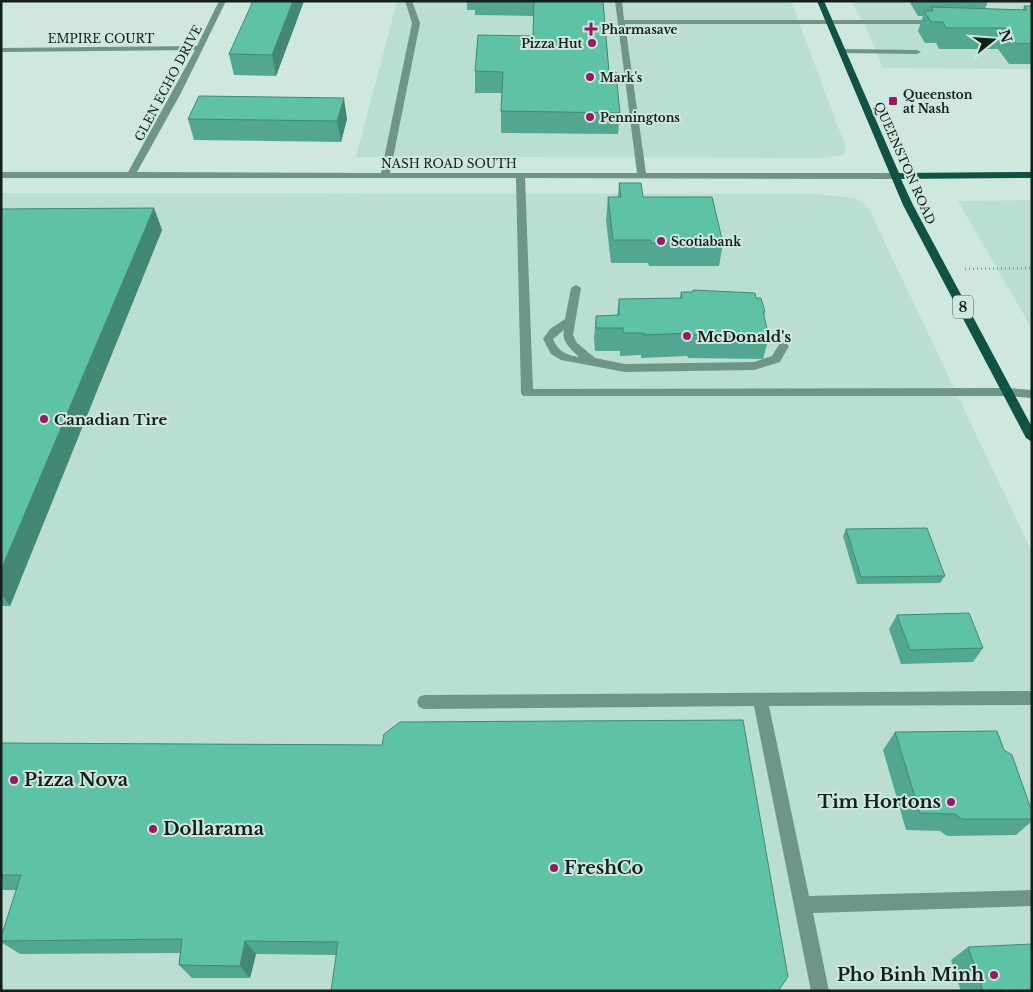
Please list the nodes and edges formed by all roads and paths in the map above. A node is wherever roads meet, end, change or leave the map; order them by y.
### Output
1 (222, 1) edge
2 (408, 1) edge
3 (618, 1) edge
4 (820, 1) edge
5 (621, 22) junction
6 (945, 22) edge
7 (830, 23) junction
8 (200, 48) junction
9 (1, 50) edge
10 (842, 52) junction
11 (917, 52) dead end
12 (1, 175) edge
13 (131, 175) junction
14 (1032, 175) edge
15 (385, 176) junction
16 (520, 176) junction
17 (642, 176) junction
18 (896, 176) junction
19 (1032, 268) edge
20 (943, 270) junction
21 (576, 288) dead end
22 (570, 321) junction
23 (784, 346) dead end
24 (592, 361) junction
25 (1008, 392) junction
26 (1032, 394) edge
27 (1031, 434) edge
28 (1032, 698) edge
29 (760, 700) junction
30 (424, 702) dead end
31 (1032, 898) edge
32 (802, 905) junction
33 (820, 991) edge

1 - 8 street, GLEN ECHO DRIVE
2 - 15 street
3 - 5 street
4 - 7 main road, QUEENSTON ROAD / 8
5 - 7 street
5 - 17 street
6 - 7 street
7 - 10 main road, QUEENSTON ROAD / 8
8 - 9 street, EMPIRE COURT
8 - 13 street, GLEN ECHO DRIVE
10 - 11 street
10 - 18 main road, QUEENSTON ROAD / 8
12 - 13 street, NASH ROAD SOUTH
13 - 15 street, NASH ROAD SOUTH
14 - 18 main road
15 - 16 street, NASH ROAD SOUTH
16 - 17 street, NASH ROAD SOUTH
16 - 25 street
17 - 18 street, NASH ROAD SOUTH
18 - 20 main road, QUEENSTON ROAD / 8
19 - 20 path
20 - 25 main road, QUEENSTON ROAD / 8
21 - 22 street
22 - 24 street
22 - 24 street
23 - 24 street
25 - 26 street
25 - 27 main road, QUEENSTON ROAD / 8
28 - 29 street
29 - 30 street
29 - 32 street
31 - 32 street
32 - 33 street

